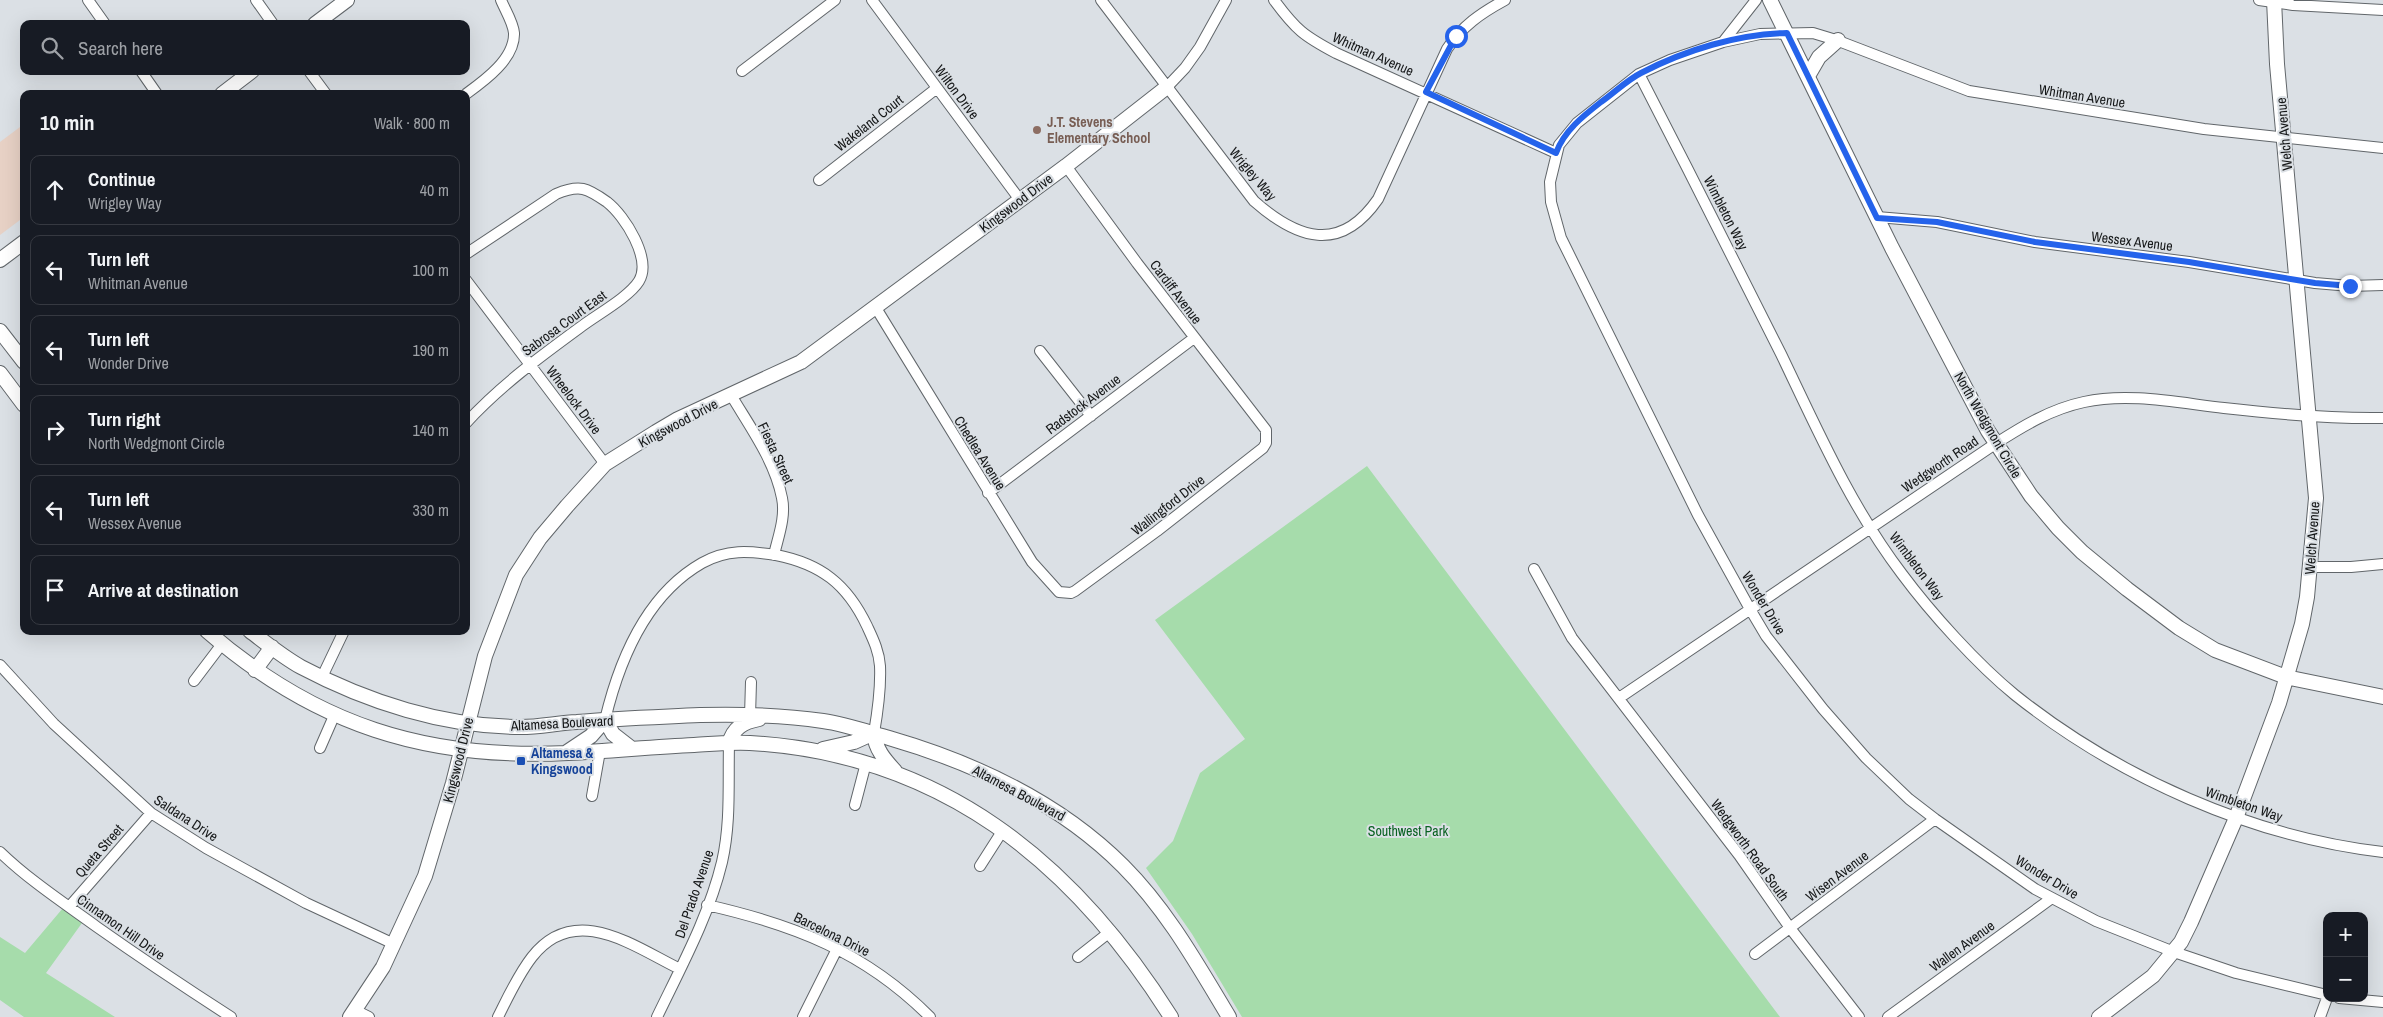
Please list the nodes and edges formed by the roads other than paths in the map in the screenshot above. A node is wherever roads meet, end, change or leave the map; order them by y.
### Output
1 (88, 0) edge
2 (256, 0) edge
3 (347, 0) edge
4 (501, 0) edge
5 (835, 0) edge
6 (872, 0) edge
7 (1101, 0) edge
8 (1226, 0) edge
9 (1274, 0) edge
10 (1505, 0) edge
11 (1756, 0) edge
12 (1770, 0) edge
13 (2259, 0) edge
14 (2274, 1) edge
15 (2383, 10) edge
16 (103, 20) edge
17 (270, 20) edge
18 (320, 20) edge
19 (1787, 33) junction
20 (1838, 40) junction
21 (1723, 42) junction
22 (742, 71) dead end
23 (1639, 74) junction
24 (144, 75) edge
25 (247, 75) edge
26 (312, 75) edge
27 (1808, 76) junction
28 (1167, 87) junction
29 (937, 88) junction
30 (154, 90) edge
31 (227, 90) edge
32 (323, 90) edge
33 (470, 90) edge
34 (1426, 92) junction
35 (2284, 138) junction
36 (2383, 148) edge
37 (1556, 153) junction
38 (1066, 166) junction
39 (818, 180) dead end
40 (1020, 200) junction
41 (1877, 218) junction
42 (20, 245) edge
43 (470, 251) edge
44 (0, 260) edge
45 (2297, 280) junction
46 (470, 285) edge
47 (2383, 285) edge
48 (876, 308) junction
49 (0, 331) edge
50 (1194, 338) junction
51 (1040, 350) dead end
52 (20, 357) edge
53 (530, 364) junction
54 (0, 373) edge
55 (730, 395) junction
56 (20, 400) edge
57 (1090, 416) junction
58 (2309, 416) junction
59 (2383, 418) edge
60 (470, 419) edge
61 (1266, 433) joint
62 (1995, 444) junction
63 (605, 464) junction
64 (988, 493) junction
65 (1871, 527) junction
66 (774, 555) junction
67 (2383, 564) edge
68 (2312, 567) junction
69 (1534, 569) dead end
70 (1075, 591) joint
71 (1750, 609) junction
72 (212, 635) edge
73 (256, 635) edge
74 (343, 635) edge
75 (222, 644) junction
76 (272, 647) junction
77 (0, 665) edge
78 (256, 670) junction
79 (322, 677) junction
80 (2286, 677) junction
81 (194, 681) dead end
82 (751, 682) dead end
83 (2383, 697) edge
84 (1619, 698) junction
85 (706, 715) junction
86 (334, 716) junction
87 (750, 716) junction
88 (770, 717) junction
89 (605, 720) junction
90 (467, 723) junction
91 (874, 733) junction
92 (729, 744) junction
93 (320, 748) dead end
94 (631, 748) junction
95 (461, 750) junction
96 (600, 751) junction
97 (817, 751) junction
98 (564, 753) junction
99 (866, 763) junction
100 (898, 775) junction
101 (592, 796) dead end
102 (855, 805) dead end
103 (151, 813) junction
104 (2236, 818) junction
105 (1934, 819) junction
106 (1003, 830) junction
107 (0, 852) edge
108 (2383, 852) edge
109 (980, 866) dead end
110 (2052, 898) junction
111 (707, 905) junction
112 (69, 907) junction
113 (1790, 928) junction
114 (1111, 931) junction
115 (394, 944) junction
116 (837, 949) junction
117 (2174, 952) junction
118 (1755, 954) dead end
119 (1078, 957) dead end
120 (680, 969) junction
121 (2323, 993) edge
122 (2368, 1001) edge
123 (2326, 1002) edge
124 (2383, 1002) edge
125 (353, 1013) edge
126 (1228, 1016) edge
127 (231, 1017) edge
128 (369, 1017) edge
129 (498, 1017) edge
130 (657, 1017) edge
131 (803, 1017) edge
132 (930, 1017) edge
133 (1171, 1017) edge
134 (1859, 1017) edge
135 (1888, 1017) edge
136 (2099, 1017) edge
137 (2320, 1017) edge

1 - 16 street
2 - 17 street
3 - 18 street
4 - 33 street
5 - 22 street
6 - 29 street, Wilton Drive
7 - 28 street, Wrigley Way
8 - 28 street, Kingswood Drive
9 - 34 street, Whitman Avenue
10 - 34 street, Wrigley Way
11 - 21 street
12 - 19 street, North Wedgmont Circle
13 - 14 street
14 - 15 street
14 - 35 street, Welch Avenue
19 - 20 street, Whitman Avenue
19 - 21 street, Wonder Drive
19 - 27 street, North Wedgmont Circle
20 - 27 street
20 - 35 street, Whitman Avenue
21 - 23 street, Wonder Drive
23 - 37 street, Wonder Drive
23 - 65 street, Wimbleton Way
24 - 30 street
25 - 31 street
26 - 32 street
27 - 41 street, North Wedgmont Circle
28 - 34 street, Wrigley Way
28 - 38 street, Kingswood Drive
29 - 39 street, Wakeland Court
29 - 40 street, Wilton Drive
34 - 37 street, Whitman Avenue
35 - 36 street, Whitman Avenue
35 - 45 street, Welch Avenue
37 - 71 street, Wonder Drive
38 - 40 street, Kingswood Drive
38 - 50 street, Cardiff Avenue
40 - 48 street, Kingswood Drive
41 - 45 street, Wessex Avenue
41 - 62 street, North Wedgmont Circle
42 - 44 street
43 - 53 street, Sabrosa Court East
45 - 47 street, Wessex Avenue
45 - 58 street, Welch Avenue
46 - 53 street, Wheelock Drive
48 - 55 street, Kingswood Drive
48 - 64 street, Chedlea Avenue
49 - 52 street
50 - 57 street, Radstock Avenue
50 - 61 street, Cardiff Avenue
51 - 57 street
53 - 60 street, Sabrosa Court East
53 - 63 street, Wheelock Drive
54 - 56 street
55 - 63 street, Kingswood Drive
55 - 66 street, Fiesta Street
57 - 64 street, Radstock Avenue
58 - 59 street, Wedgworth Road
58 - 62 street, Wedgworth Road
58 - 68 street, Welch Avenue
61 - 70 street, Wallingford Drive
62 - 65 street, Wedgworth Road
62 - 80 street, North Wedgmont Circle
63 - 90 street, Kingswood Drive
64 - 70 street, Chedlea Avenue
65 - 71 street, Wedgworth Road
65 - 104 street, Wimbleton Way
66 - 89 street
66 - 91 street
67 - 68 street
68 - 80 street, Welch Avenue
69 - 84 street, Wedgworth Road South
71 - 84 street, Wedgworth Road
71 - 105 street, Wonder Drive
72 - 75 street, Altamesa Boulevard
73 - 76 street, Altamesa Boulevard
74 - 79 street
75 - 78 street, Altamesa Boulevard
75 - 81 street
76 - 78 street
76 - 79 street, Altamesa Boulevard
77 - 103 street, Saldana Drive
78 - 86 street, Altamesa Boulevard
79 - 90 street, Altamesa Boulevard
80 - 83 street, North Wedgmont Circle
80 - 104 street, Welch Avenue
82 - 87 street
84 - 113 street, Wedgworth Road South
85 - 87 street, Altamesa Boulevard
85 - 89 street, Altamesa Boulevard
85 - 92 street
86 - 93 street
86 - 95 street, Altamesa Boulevard
87 - 88 street, Altamesa Boulevard
88 - 91 street, Altamesa Boulevard
88 - 92 street
89 - 90 street, Altamesa Boulevard
89 - 94 street
89 - 98 street
90 - 95 street, Kingswood Drive
91 - 97 street
91 - 100 street
91 - 126 street, Altamesa Boulevard
92 - 94 street, Altamesa Boulevard
92 - 97 street, Altamesa Boulevard
92 - 111 street, Del Prado Avenue
94 - 96 street, Altamesa Boulevard
95 - 98 street, Altamesa Boulevard
95 - 115 street, Kingswood Drive
96 - 98 street, Altamesa Boulevard
96 - 101 street
97 - 99 street, Altamesa Boulevard
99 - 100 street, Altamesa Boulevard
99 - 102 street
100 - 106 street, Altamesa Boulevard
103 - 112 street, Queta Street
103 - 115 street, Saldana Drive
104 - 108 street, Wimbleton Way
104 - 117 street, Welch Avenue
105 - 110 street, Wonder Drive
105 - 113 street, Wisen Avenue
106 - 109 street
106 - 114 street, Altamesa Boulevard
107 - 112 street, Cinnamon Hill Drive
110 - 117 street, Wonder Drive
110 - 135 street, Wallen Avenue
111 - 116 street, Barcelona Drive
111 - 120 street, Del Prado Avenue
112 - 127 street, Cinnamon Hill Drive
113 - 118 street, Wisen Avenue
113 - 134 street, Wedgworth Road South
114 - 119 street
114 - 133 street, Altamesa Boulevard
115 - 125 street, Kingswood Drive
116 - 131 street
116 - 132 street, Barcelona Drive
117 - 121 street, Wonder Drive
117 - 136 street, Welch Avenue
120 - 129 street
120 - 130 street, Del Prado Avenue
122 - 124 street
123 - 137 street
125 - 128 street

